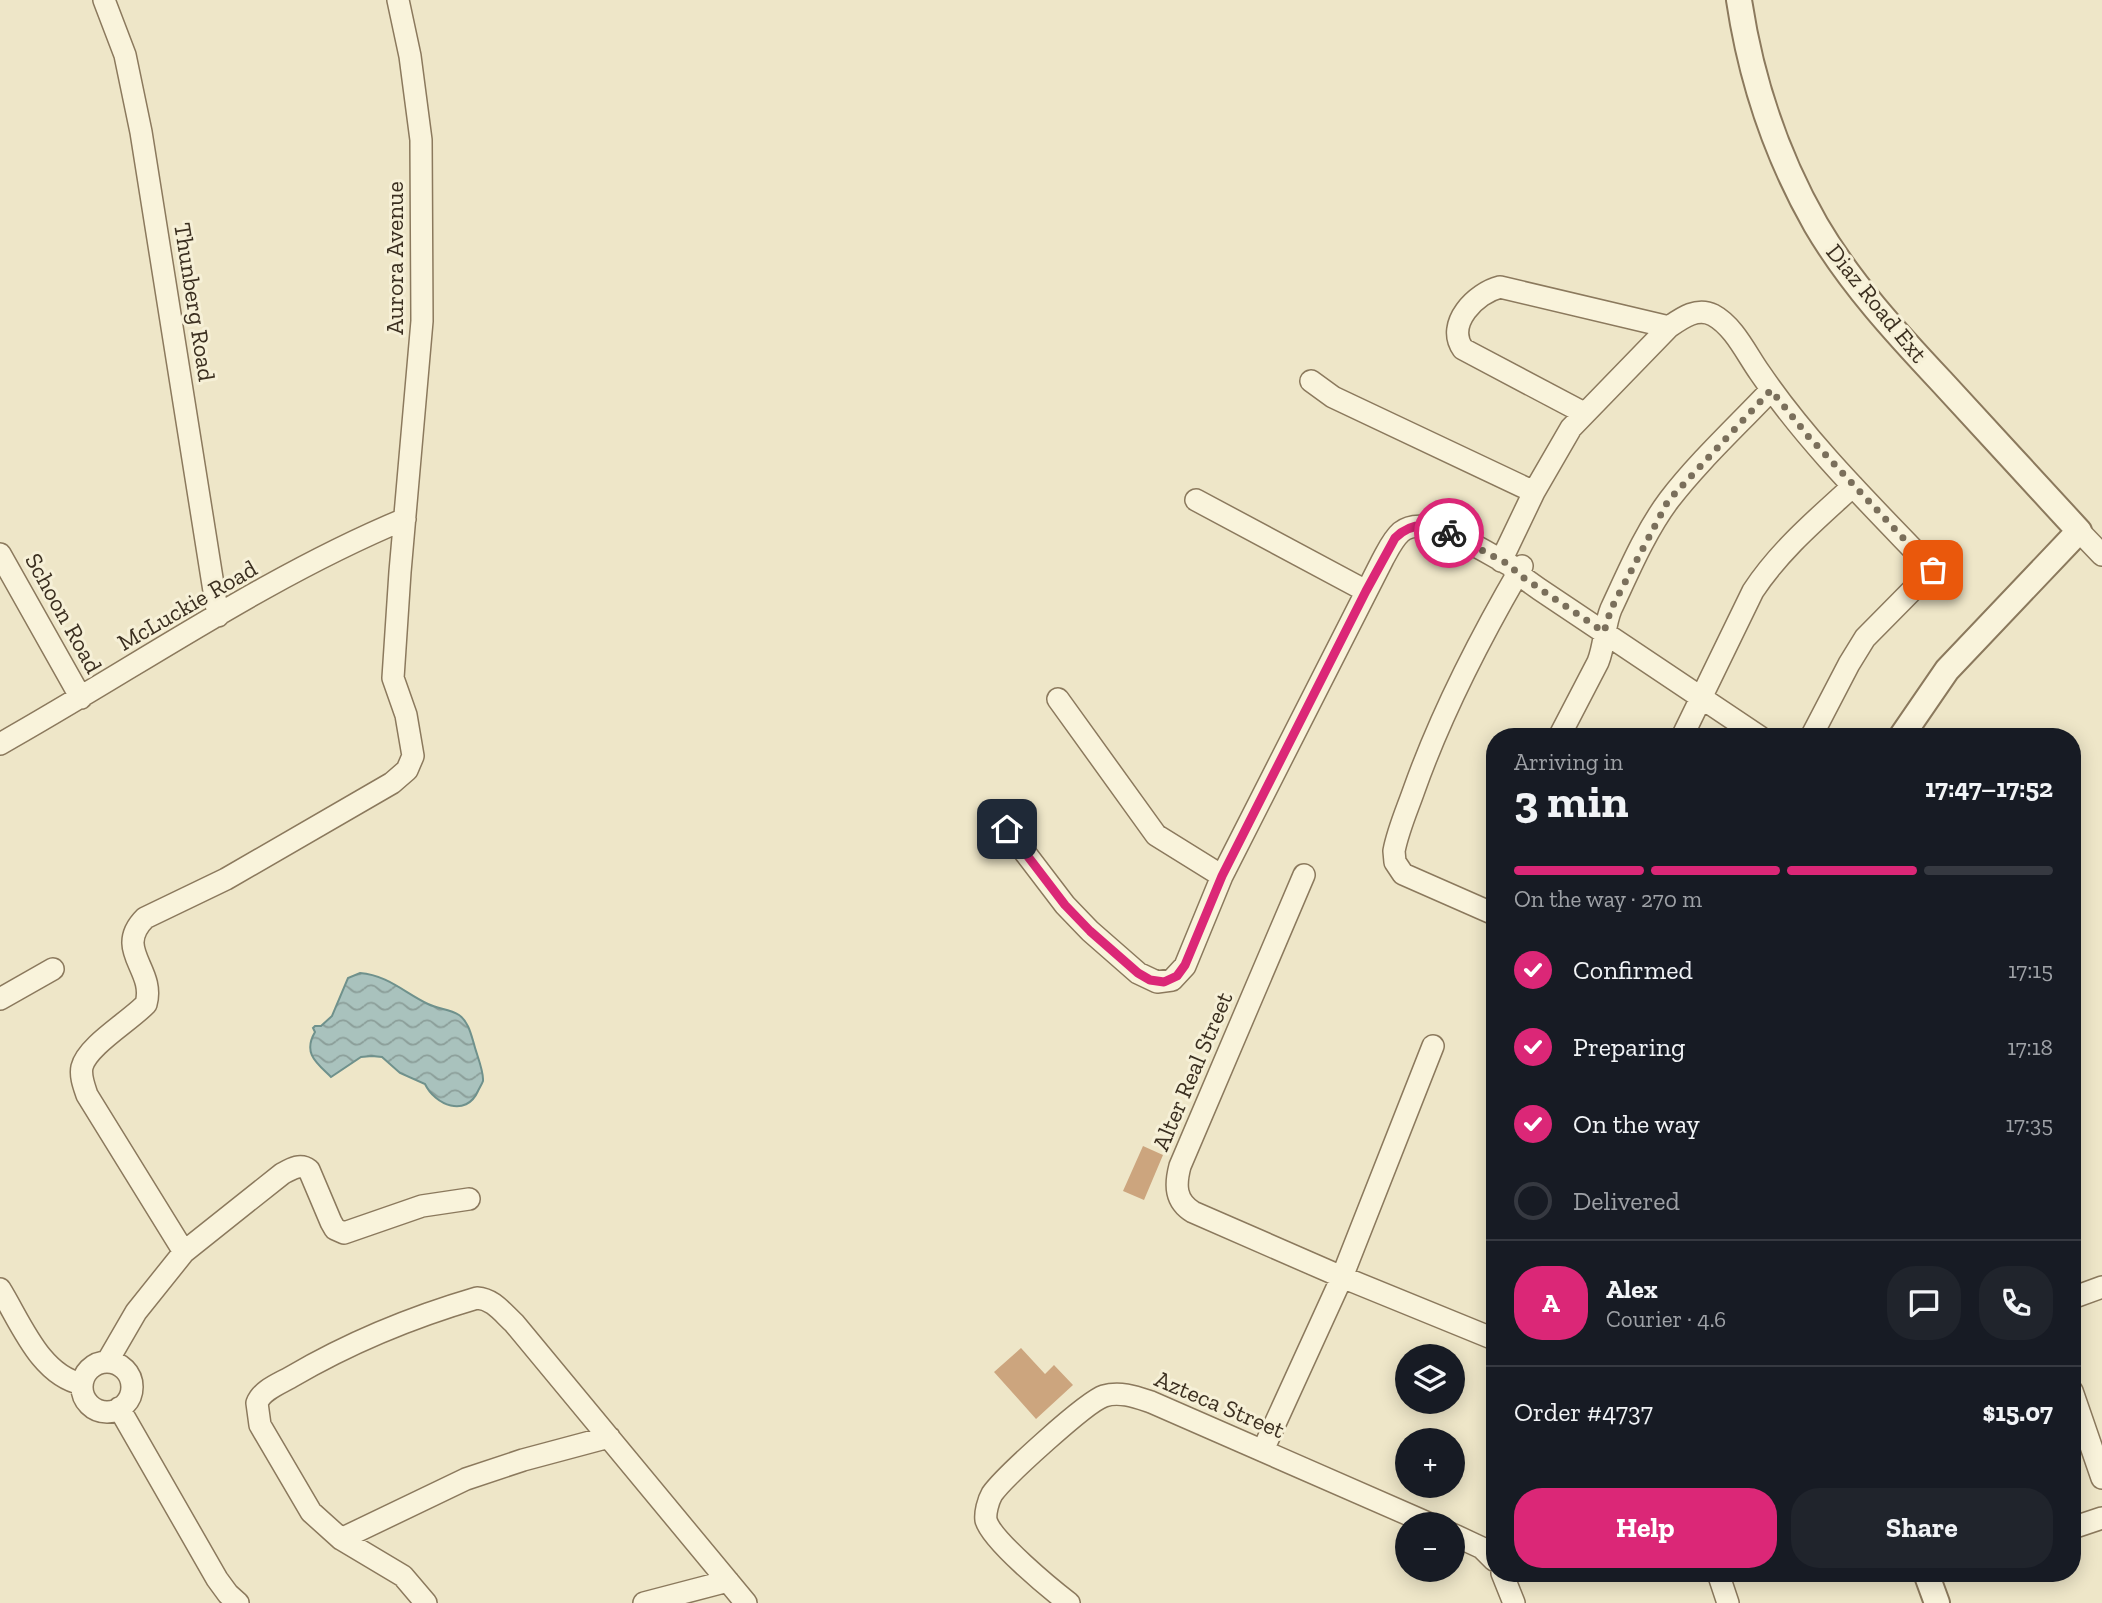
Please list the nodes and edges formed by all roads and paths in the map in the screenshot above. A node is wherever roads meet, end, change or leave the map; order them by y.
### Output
1 (104, 0) edge
2 (398, 0) edge
3 (1739, 0) edge
4 (1669, 327) junction
5 (1311, 382) dead end
6 (1771, 390) junction
7 (1584, 413) junction
8 (1853, 486) junction
9 (1534, 492) junction
10 (1196, 500) dead end
11 (405, 519) junction
12 (2079, 531) junction
13 (1949, 553) dead end
14 (0, 554) edge
15 (2102, 555) edge
16 (1513, 566) junction
17 (1933, 570) junction
18 (1366, 591) junction
19 (218, 616) junction
20 (1605, 626) junction
21 (1704, 693) junction
22 (81, 698) junction
23 (1058, 699) dead end
24 (1564, 728) edge
25 (1686, 728) edge
26 (1748, 728) edge
27 (1762, 728) edge
28 (1816, 728) edge
29 (1907, 728) edge
30 (0, 744) edge
31 (1007, 829) dead end
32 (1304, 875) dead end
33 (1222, 876) junction
34 (1486, 905) edge
35 (53, 969) dead end
36 (0, 999) edge
37 (1433, 1046) dead end
38 (470, 1199) dead end
39 (184, 1252) junction
40 (1342, 1277) junction
41 (2102, 1287) edge
42 (0, 1289) edge
43 (2081, 1295) edge
44 (1486, 1336) edge
45 (107, 1362) junction
46 (82, 1384) junction
47 (119, 1409) junction
48 (2081, 1417) edge
49 (609, 1437) junction
50 (1263, 1450) junction
51 (2102, 1478) edge
52 (1403, 1512) edge
53 (2102, 1518) edge
54 (2081, 1525) edge
55 (341, 1539) junction
56 (1465, 1540) edge
57 (1486, 1552) edge
58 (728, 1581) junction
59 (1506, 1582) edge
60 (1721, 1582) edge
61 (1932, 1582) edge
62 (239, 1603) edge
63 (426, 1603) edge
64 (644, 1603) edge
65 (746, 1603) edge
66 (1069, 1603) edge
67 (1514, 1603) edge
68 (1728, 1603) edge
69 (1937, 1603) edge

1 - 19 street, Thunberg Road
2 - 11 street, Aurora Avenue
3 - 12 street, Diaz Road Ext
4 - 6 street
4 - 7 street
4 - 7 street
5 - 9 street
6 - 8 street
6 - 20 street
7 - 9 street
8 - 17 street
8 - 21 street
9 - 16 street
10 - 18 street
11 - 19 street, McLuckie Road
11 - 39 street, Aurora Avenue
12 - 15 street, Diaz Road Ext
12 - 29 street
13 - 17 street
14 - 22 street, Schoon Road
16 - 18 street
16 - 20 street
16 - 34 street
17 - 28 street
18 - 33 street
19 - 22 street, McLuckie Road
20 - 21 street
20 - 24 street
21 - 25 street
21 - 26 street
21 - 27 street
22 - 30 street, McLuckie Road
23 - 33 street
31 - 33 street
32 - 40 street, Alter Real Street
35 - 36 street
37 - 40 street
38 - 39 street
39 - 45 street
40 - 44 street, Alter Real Street
40 - 50 street
41 - 43 street
42 - 46 street
45 - 46 street
45 - 47 street
46 - 47 street
47 - 62 street
48 - 51 street
49 - 55 street
49 - 55 street
49 - 58 street
50 - 52 street, Azteca Street
50 - 66 street, Azteca Street
53 - 54 street
55 - 63 street
56 - 57 street
58 - 64 street
58 - 65 street
59 - 67 street
60 - 68 street
61 - 69 street

